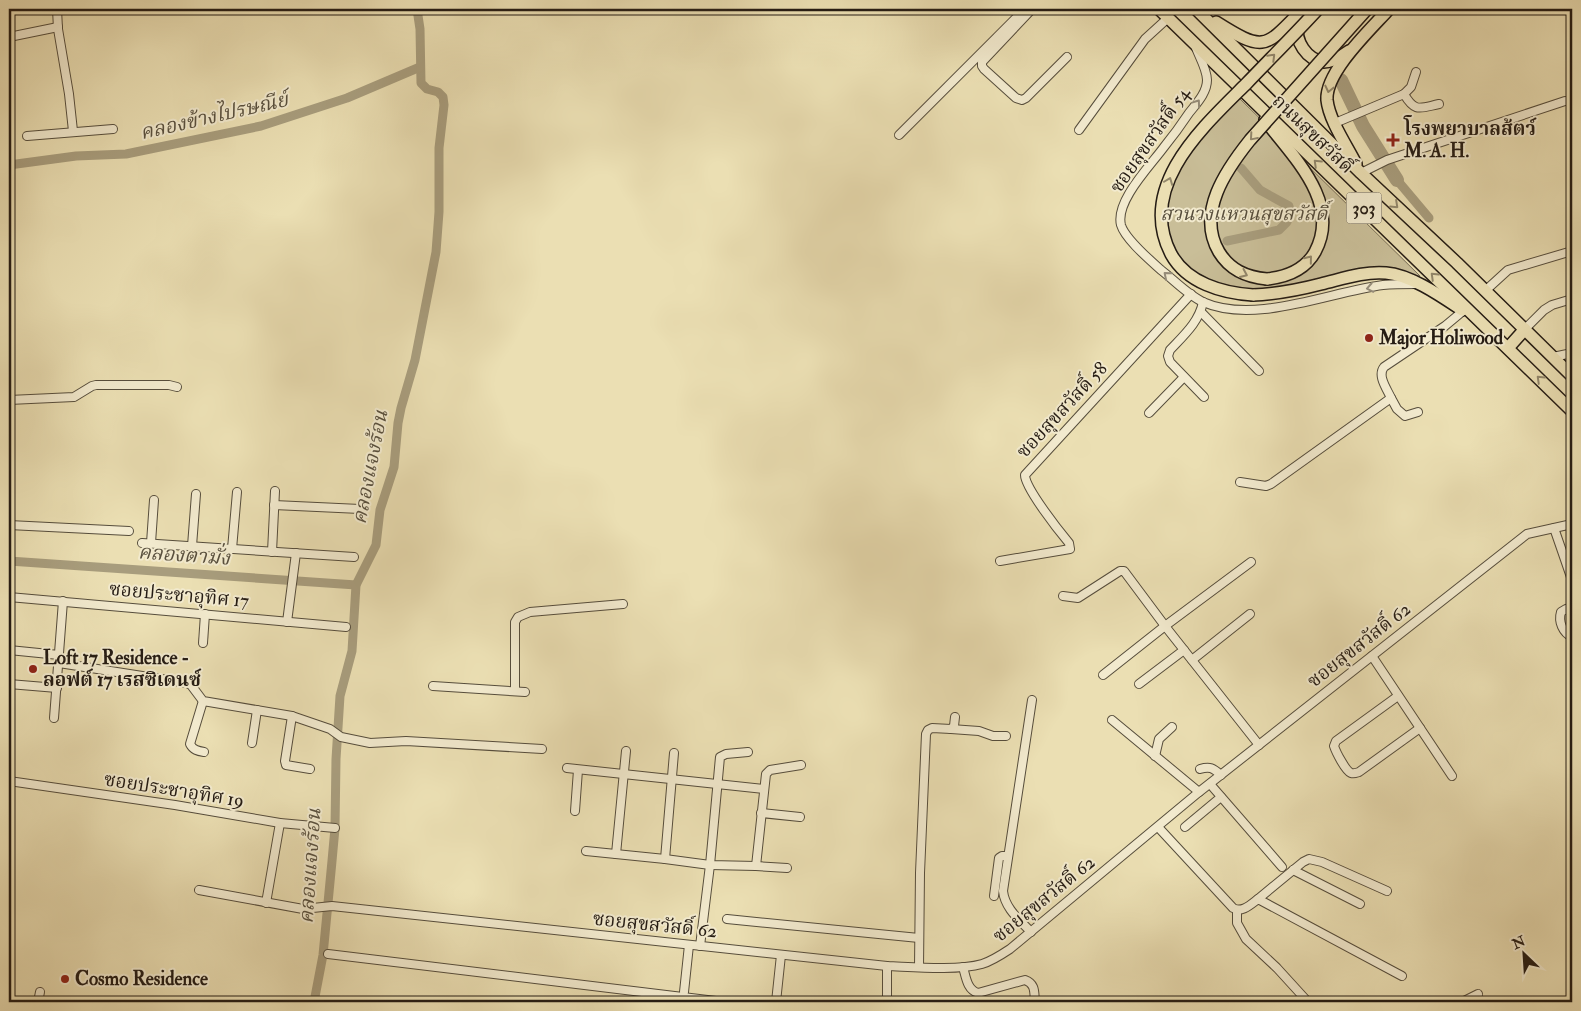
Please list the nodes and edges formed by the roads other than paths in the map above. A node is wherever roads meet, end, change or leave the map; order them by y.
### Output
1 (57, 9) edge
2 (1025, 9) edge
3 (1032, 9) edge
4 (1159, 9) edge
5 (1302, 9) edge
6 (1308, 9) edge
7 (1318, 9) edge
8 (1367, 9) edge
9 (1389, 9) edge
10 (1197, 10) edge
11 (1168, 18) junction
12 (58, 27) junction
13 (9, 36) edge
14 (1195, 43) junction
15 (1356, 46) junction
16 (1067, 57) dead end
17 (1416, 72) dead end
18 (1246, 94) junction
19 (1404, 94) junction
20 (1564, 101) dead end
21 (1439, 104) dead end
22 (1335, 123) junction
23 (113, 129) dead end
24 (1079, 130) dead end
25 (73, 132) junction
26 (899, 135) dead end
27 (27, 136) dead end
28 (1360, 172) junction
29 (1572, 251) edge
30 (1419, 284) junction
31 (1485, 291) junction
32 (1191, 294) junction
33 (1572, 299) edge
34 (1204, 302) junction
35 (1463, 311) junction
36 (1201, 312) junction
37 (1482, 322) junction
38 (1525, 329) junction
39 (1508, 348) junction
40 (1572, 353) edge
41 (1553, 357) junction
42 (1260, 371) dead end
43 (1572, 376) edge
44 (1184, 377) junction
45 (177, 387) dead end
46 (1204, 397) dead end
47 (1391, 398) junction
48 (9, 400) edge
49 (1572, 410) edge
50 (1418, 412) dead end
51 (1148, 413) dead end
52 (1240, 482) dead end
53 (275, 491) dead end
54 (237, 492) dead end
55 (196, 494) dead end
56 (154, 500) dead end
57 (274, 505) junction
58 (360, 509) dead end
59 (1572, 524) edge
60 (9, 525) edge
61 (1554, 528) junction
62 (128, 531) dead end
63 (142, 543) dead end
64 (151, 543) junction
65 (192, 546) junction
66 (232, 549) junction
67 (272, 552) junction
68 (296, 553) junction
69 (354, 557) dead end
70 (1000, 561) dead end
71 (1251, 562) dead end
72 (1570, 564) edge
73 (1572, 580) edge
74 (1063, 596) dead end
75 (9, 597) edge
76 (63, 601) junction
77 (623, 604) dead end
78 (1572, 607) edge
79 (205, 614) junction
80 (1250, 614) dead end
81 (287, 622) junction
82 (1165, 626) junction
83 (346, 627) dead end
84 (1572, 637) edge
85 (203, 643) dead end
86 (9, 650) edge
87 (1184, 650) junction
88 (1372, 656) junction
89 (59, 659) junction
90 (1192, 660) junction
91 (1103, 675) dead end
92 (9, 684) edge
93 (1139, 684) dead end
94 (433, 686) dead end
95 (57, 688) junction
96 (514, 691) junction
97 (525, 692) dead end
98 (1398, 696) junction
99 (1032, 700) dead end
100 (203, 701) junction
101 (257, 710) junction
102 (292, 716) junction
103 (955, 717) dead end
104 (54, 718) dead end
105 (1112, 720) dead end
106 (1172, 727) dead end
107 (1420, 728) junction
108 (951, 729) junction
109 (1006, 736) dead end
110 (252, 743) dead end
111 (1259, 745) junction
112 (542, 749) dead end
113 (204, 752) dead end
114 (626, 752) dead end
115 (748, 752) dead end
116 (674, 753) dead end
117 (1155, 756) junction
118 (801, 766) dead end
119 (567, 768) dead end
120 (310, 769) dead end
121 (578, 770) junction
122 (1200, 770) dead end
123 (624, 774) junction
124 (1221, 775) junction
125 (1452, 776) dead end
126 (672, 779) junction
127 (9, 781) edge
128 (718, 784) junction
129 (1210, 784) junction
130 (764, 789) junction
131 (1199, 792) junction
132 (1221, 797) junction
133 (575, 811) dead end
134 (762, 813) junction
135 (800, 817) dead end
136 (280, 823) junction
137 (1185, 826) dead end
138 (1158, 827) junction
139 (335, 828) dead end
140 (586, 851) dead end
141 (616, 854) junction
142 (1008, 856) junction
143 (665, 859) junction
144 (710, 865) junction
145 (756, 866) junction
146 (1282, 867) dead end
147 (787, 868) dead end
148 (1293, 870) junction
149 (199, 890) dead end
150 (1387, 891) dead end
151 (994, 896) dead end
152 (1258, 899) junction
153 (266, 903) junction
154 (1360, 904) dead end
155 (1237, 910) junction
156 (727, 919) dead end
157 (1031, 932) junction
158 (919, 938) junction
159 (689, 945) junction
160 (700, 946) junction
161 (328, 954) dead end
162 (781, 955) junction
163 (886, 966) junction
164 (963, 967) junction
165 (919, 968) junction
166 (1402, 976) dead end
167 (40, 992) dead end
168 (684, 992) dead end
169 (1478, 994) dead end
170 (38, 1002) edge
171 (724, 1002) edge
172 (776, 1002) edge
173 (887, 1002) edge
174 (1035, 1002) edge
175 (1308, 1002) edge
176 (1462, 1002) edge

1 - 12 street
2 - 26 street
3 - 16 street
4 - 11 main road, ถนนสุขสวัสดิ์ / 303
5 - 10 main road
6 - 15 main road
30 -> 7 main road, bridge
8 -> 18 main road, bridge
9 - 15 main road
10 - 28 main road, ถนนสุขสวัสดิ์ / 303
11 - 14 main road, ถนนสุขสวัสดิ์ / 303
11 - 24 street
12 - 13 street
12 - 25 street
14 - 18 main road, ถนนสุขสวัสดิ์ / 303
32 -> 14 street, ซอยสุขสวัสดิ์ 54
15 -> 22 main road
17 - 19 street
37 -> 18 main road, ถนนสุขสวัสดิ์ / 303
19 - 21 street
19 - 22 street
20 - 28 street
22 - 28 main road
23 - 25 street
25 - 27 street
28 -> 31 main road, ถนนสุขสวัสดิ์ / 303
29 - 31 street
30 -> 34 street, ซอยสุขสวัสดิ์ 54
30 - 35 main road
31 - 38 main road, ถนนสุขสวัสดิ์ / 303
32 - 34 street, ซอยสุขสวัสดิ์ 54
32 - 70 street, ซอยสุขสวัสดิ์ 58
33 - 38 street
34 - 36 street
35 - 37 main road
35 - 47 street
36 - 42 street
36 - 44 street
37 - 39 main road, ถนนสุขสวัสดิ์ / 303
38 - 39 main road
38 - 41 main road, ถนนสุขสวัสดิ์ / 303
49 -> 39 main road, ถนนสุขสวัสดิ์ / 303
40 - 41 street
41 - 43 main road, ถนนสุขสวัสดิ์ / 303
44 - 46 street
44 - 51 street
45 - 48 street
47 - 50 street
47 - 52 street
53 - 57 street
54 - 66 street
55 - 65 street
56 - 64 street
57 - 58 street
57 - 67 street
59 - 61 street, ซอยสุขสวัสดิ์ 62
60 - 62 street
61 - 72 street
61 - 88 street, ซอยสุขสวัสดิ์ 62
63 - 64 street
64 - 65 street
65 - 66 street
66 - 67 street
67 - 68 street
68 - 69 street
68 - 81 street
71 - 82 street
72 - 73 street
74 - 82 street
75 - 76 street, ซอยประชาอุทิศ 17
76 - 79 street, ซอยประชาอุทิศ 17
76 - 89 street
77 - 96 street
78 - 84 street
79 - 81 street, ซอยประชาอุทิศ 17
79 - 85 street
80 - 90 street
81 - 83 street, ซอยประชาอุทิศ 17
82 - 87 street
82 - 91 street
86 - 89 street
87 - 90 street
87 - 93 street
88 - 98 street
88 - 111 street, ซอยสุขสวัสดิ์ 62
89 - 95 street
89 - 100 street
90 - 111 street
92 - 95 street
94 - 96 street
95 - 104 street
96 - 97 street
98 - 107 street
98 - 107 street
99 - 142 street
100 - 101 street
100 - 113 street
101 - 102 street
101 - 110 street
102 - 112 street
102 - 120 street
103 - 108 street
105 - 117 street
106 - 117 street
107 - 125 street
108 - 109 street
108 - 158 street
111 - 124 street, ซอยสุขสวัสดิ์ 62
114 - 123 street
115 - 128 street
116 - 126 street
117 - 131 street
118 - 130 street
119 - 121 street
121 - 123 street
121 - 133 street
122 - 124 street
123 - 126 street
123 - 141 street
124 - 129 street, ซอยสุขสวัสดิ์ 62
126 - 128 street
126 - 143 street
127 - 136 street, ซอยประชาอุทิศ 19
128 - 130 street
128 - 144 street
129 - 131 street, ซอยสุขสวัสดิ์ 62
129 - 132 street
130 - 134 street
131 - 138 street, ซอยสุขสวัสดิ์ 62
132 - 137 street
132 - 146 street
134 - 135 street
134 - 145 street
136 - 139 street, ซอยประชาอุทิศ 19
136 - 153 street
138 - 155 street
138 - 157 street, ซอยสุขสวัสดิ์ 62
140 - 141 street
141 - 143 street
142 - 151 street
142 - 157 street
143 - 144 street
144 - 145 street
144 - 160 street
145 - 147 street
148 - 150 street
148 - 152 street
148 - 154 street
149 - 153 street, ซอยสุขสวัสดิ์ 62
152 - 155 street
152 - 166 street
153 - 159 street, ซอยสุขสวัสดิ์ 62
155 - 175 street
156 - 158 street
157 - 164 street, ซอยสุขสวัสดิ์ 62
158 - 165 street
159 - 160 street, ซอยสุขสวัสดิ์ 62
159 - 168 street
160 - 162 street, ซอยสุขสวัสดิ์ 62
161 - 171 street
162 - 163 street, ซอยสุขสวัสดิ์ 62
162 - 172 street
163 - 165 street, ซอยสุขสวัสดิ์ 62
163 - 173 street
164 - 165 street, ซอยสุขสวัสดิ์ 62
164 - 174 street
167 - 170 street
169 - 176 street

